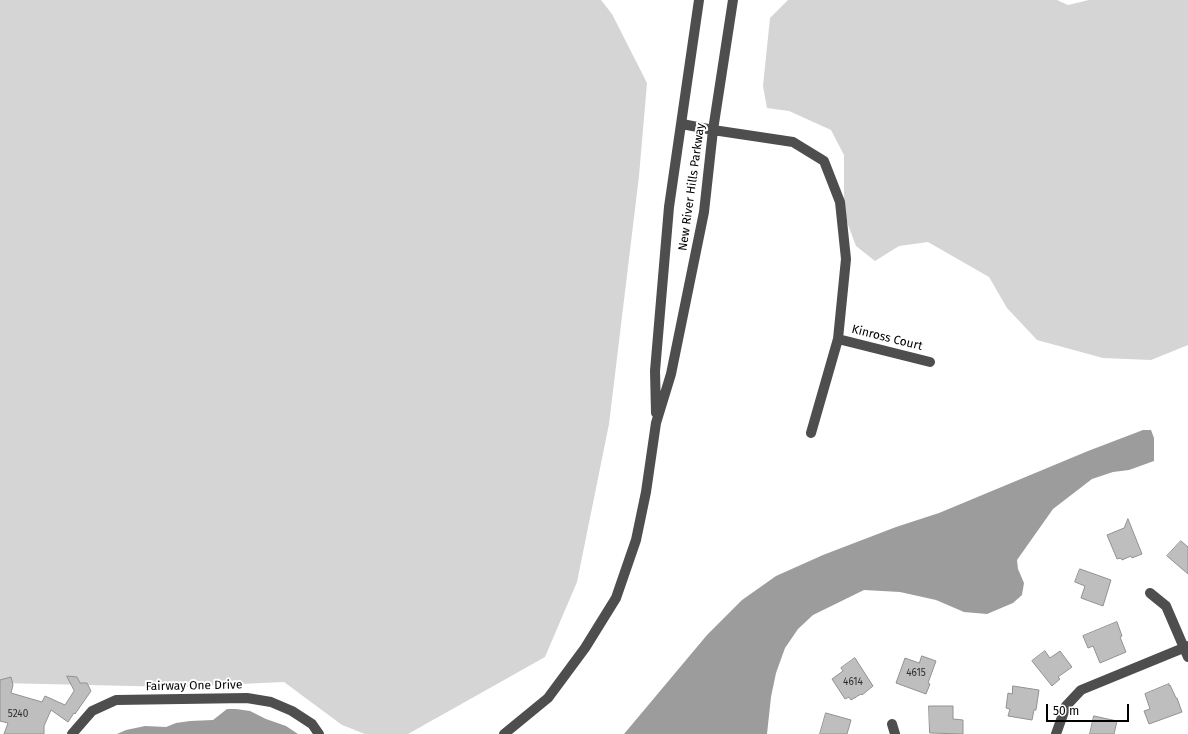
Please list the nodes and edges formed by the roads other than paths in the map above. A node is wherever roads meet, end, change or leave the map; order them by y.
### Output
1 (699, 0) edge
2 (734, 0) edge
3 (682, 124) junction
4 (713, 130) junction
5 (838, 339) junction
6 (930, 362) dead end
7 (656, 423) junction
8 (811, 433) dead end
9 (1150, 593) dead end
10 (1187, 650) edge
11 (72, 734) edge
12 (319, 734) edge
13 (504, 734) edge
14 (1056, 734) edge

1 - 3 street, New River Hills Parkway
2 - 4 street, New River Hills Parkway
3 - 4 street
3 - 7 street, New River Hills Parkway
4 - 5 street
4 - 7 street, New River Hills Parkway
5 - 6 street, Kinross Court
5 - 8 street
7 - 13 street, New River Hills Parkway
9 - 10 street
10 - 14 street
11 - 12 street, Fairway One Drive

